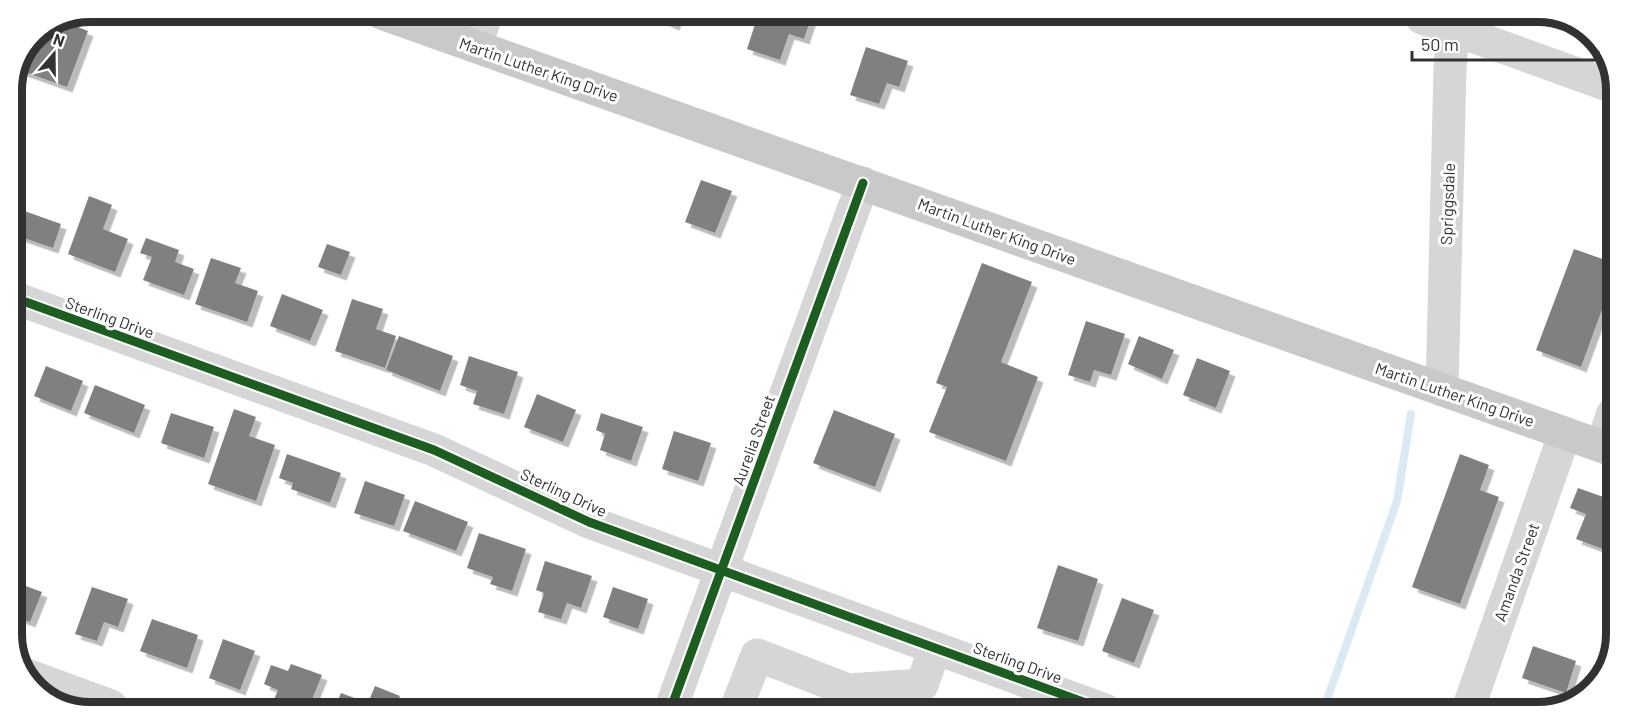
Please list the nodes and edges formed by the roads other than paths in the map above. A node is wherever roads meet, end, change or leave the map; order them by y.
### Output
1 (407, 22) edge
2 (484, 22) edge
3 (1454, 23) edge
4 (475, 46) junction
5 (1605, 83) edge
6 (863, 183) junction
7 (23, 301) edge
8 (1442, 390) junction
9 (1566, 433) junction
10 (1606, 448) edge
11 (721, 569) junction
12 (935, 648) junction
13 (42, 681) edge
14 (100, 702) edge
15 (673, 702) edge
16 (739, 702) edge
17 (1083, 702) edge
18 (1471, 702) edge

1 - 4 main road, Martin Luther King Drive
2 - 4 street
3 - 5 street
3 - 8 street, Spriggsdale
4 - 6 main road, Martin Luther King Drive
6 - 8 main road, Martin Luther King Drive
6 - 11 street, Aurelia Street
7 - 11 street, Sterling Drive
8 - 9 main road, Martin Luther King Drive
9 - 10 main road, Martin Luther King Drive
9 - 18 street, Amanda Street
11 - 12 street, Sterling Drive
11 - 15 street, Aurelia Street
12 - 16 street
12 - 17 street, Sterling Drive
13 - 14 street

